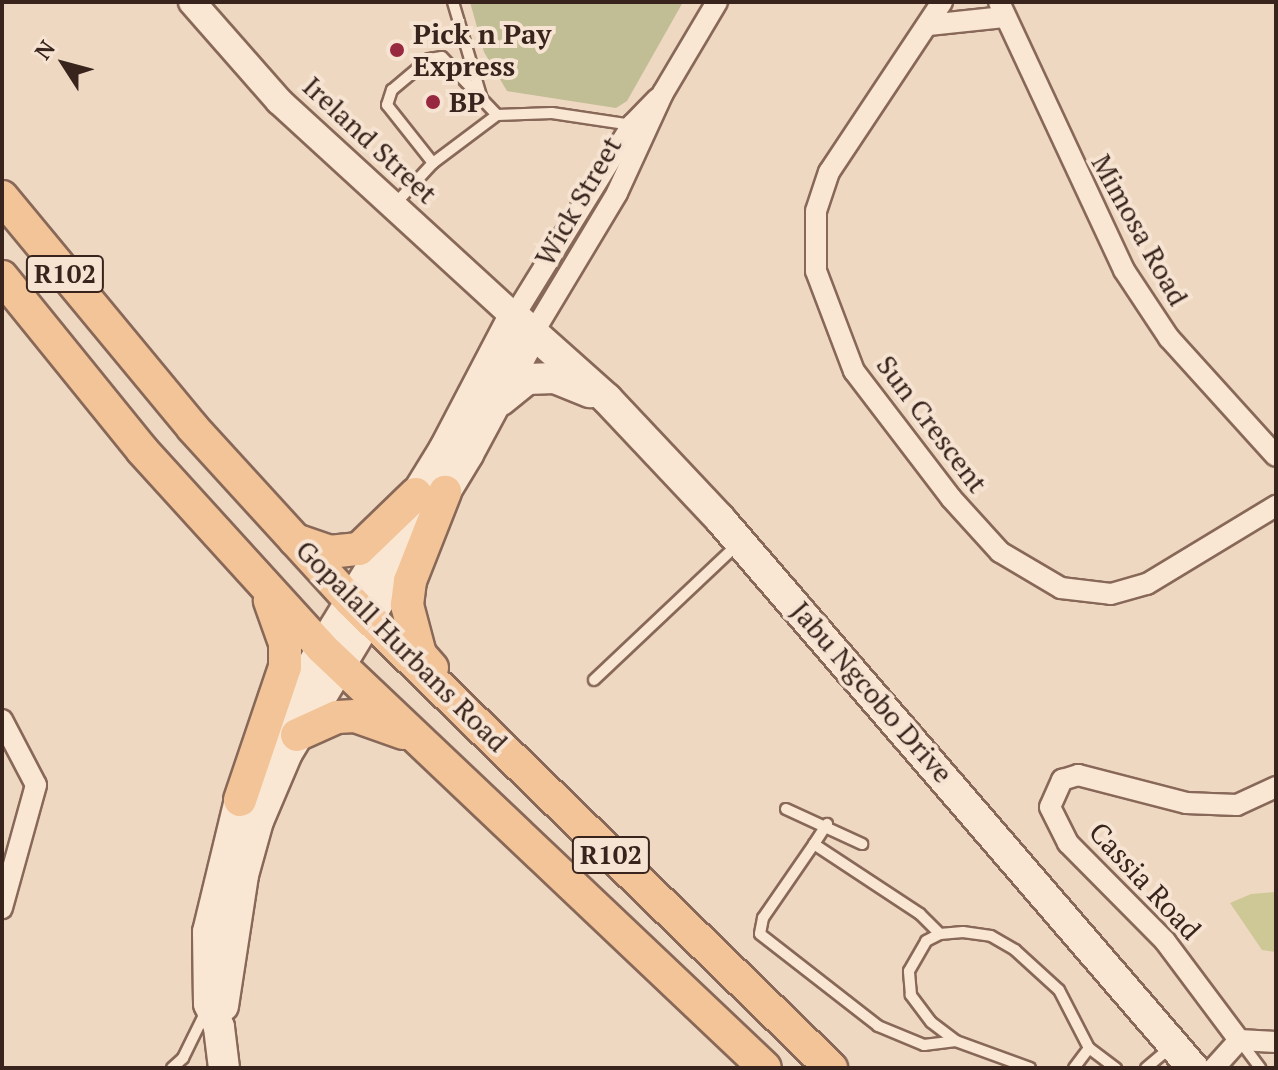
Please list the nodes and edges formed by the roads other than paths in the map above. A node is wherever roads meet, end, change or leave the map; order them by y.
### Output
1 (192, 2) edge
2 (453, 2) edge
3 (717, 2) edge
4 (942, 2) edge
5 (1001, 9) edge
6 (929, 25) junction
7 (482, 101) junction
8 (497, 115) junction
9 (640, 128) junction
10 (433, 163) junction
11 (2, 197) edge
12 (394, 206) junction
13 (2, 277) edge
14 (524, 324) junction
15 (607, 399) junction
16 (487, 416) junction
17 (1276, 456) edge
18 (430, 493) junction
19 (1276, 506) edge
20 (295, 540) junction
21 (741, 542) junction
22 (264, 586) junction
23 (360, 610) junction
24 (332, 657) junction
25 (594, 680) dead end
26 (2, 720) edge
27 (297, 735) junction
28 (414, 737) junction
29 (497, 742) junction
30 (1276, 787) edge
31 (240, 800) junction
32 (786, 809) dead end
33 (827, 824) junction
34 (814, 844) junction
35 (862, 844) dead end
36 (8, 866) edge
37 (2, 908) edge
38 (940, 934) junction
39 (214, 1016) junction
40 (1239, 1040) junction
41 (956, 1041) junction
42 (1276, 1042) edge
43 (1173, 1045) junction
44 (1089, 1048) junction
45 (172, 1068) edge
46 (224, 1068) edge
47 (765, 1068) edge
48 (831, 1068) edge
49 (1030, 1068) edge
50 (1074, 1068) edge
51 (1116, 1068) edge
52 (1146, 1068) edge
53 (1193, 1068) edge
54 (1214, 1068) edge
55 (1260, 1068) edge

1 - 12 street, Ireland Street
2 - 7 lane
3 - 9 street, Wick Street
4 - 6 street, Sun Crescent
5 - 6 street
5 - 17 street, Mimosa Road
6 - 19 street, Sun Crescent
7 - 8 lane
7 - 10 lane
8 - 9 lane
8 - 10 lane
9 - 14 street, Wick Street
10 - 12 lane
11 - 20 main road, Gopalall Hurbans Road / R102
12 - 14 street, Ireland Street
13 - 22 main road, Gopalall Hurbans Road / R102
14 - 15 main road, Jabu Ngcobo Drive
14 - 16 main road
14 - 18 main road
15 - 16 main road
15 - 21 main road, Jabu Ngcobo Drive
16 - 18 main road
18 - 20 main road
18 - 23 main road
18 - 29 main road
20 - 23 main road, Gopalall Hurbans Road / R102
21 - 25 lane
21 - 43 main road, Jabu Ngcobo Drive
22 - 24 main road, Gopalall Hurbans Road / R102
22 - 31 main road
23 - 24 main road
23 - 29 main road, Gopalall Hurbans Road / R102
24 - 27 main road
24 - 28 main road, Gopalall Hurbans Road / R102
24 - 31 main road
26 - 36 street
27 - 28 main road
27 - 39 main road
28 - 47 main road, Gopalall Hurbans Road / R102
29 - 48 main road, Gopalall Hurbans Road / R102
30 - 40 street, Cassia Road
31 - 39 main road
32 - 33 lane
33 - 34 lane
33 - 35 lane
34 - 38 lane
34 - 41 lane
36 - 37 street
38 - 41 lane
38 - 44 lane
39 - 45 lane
39 - 46 main road
40 - 42 street
40 - 54 street
40 - 55 lane
41 - 49 lane
43 - 52 lane
43 - 53 main road, Jabu Ngcobo Drive
44 - 50 lane
44 - 51 lane

